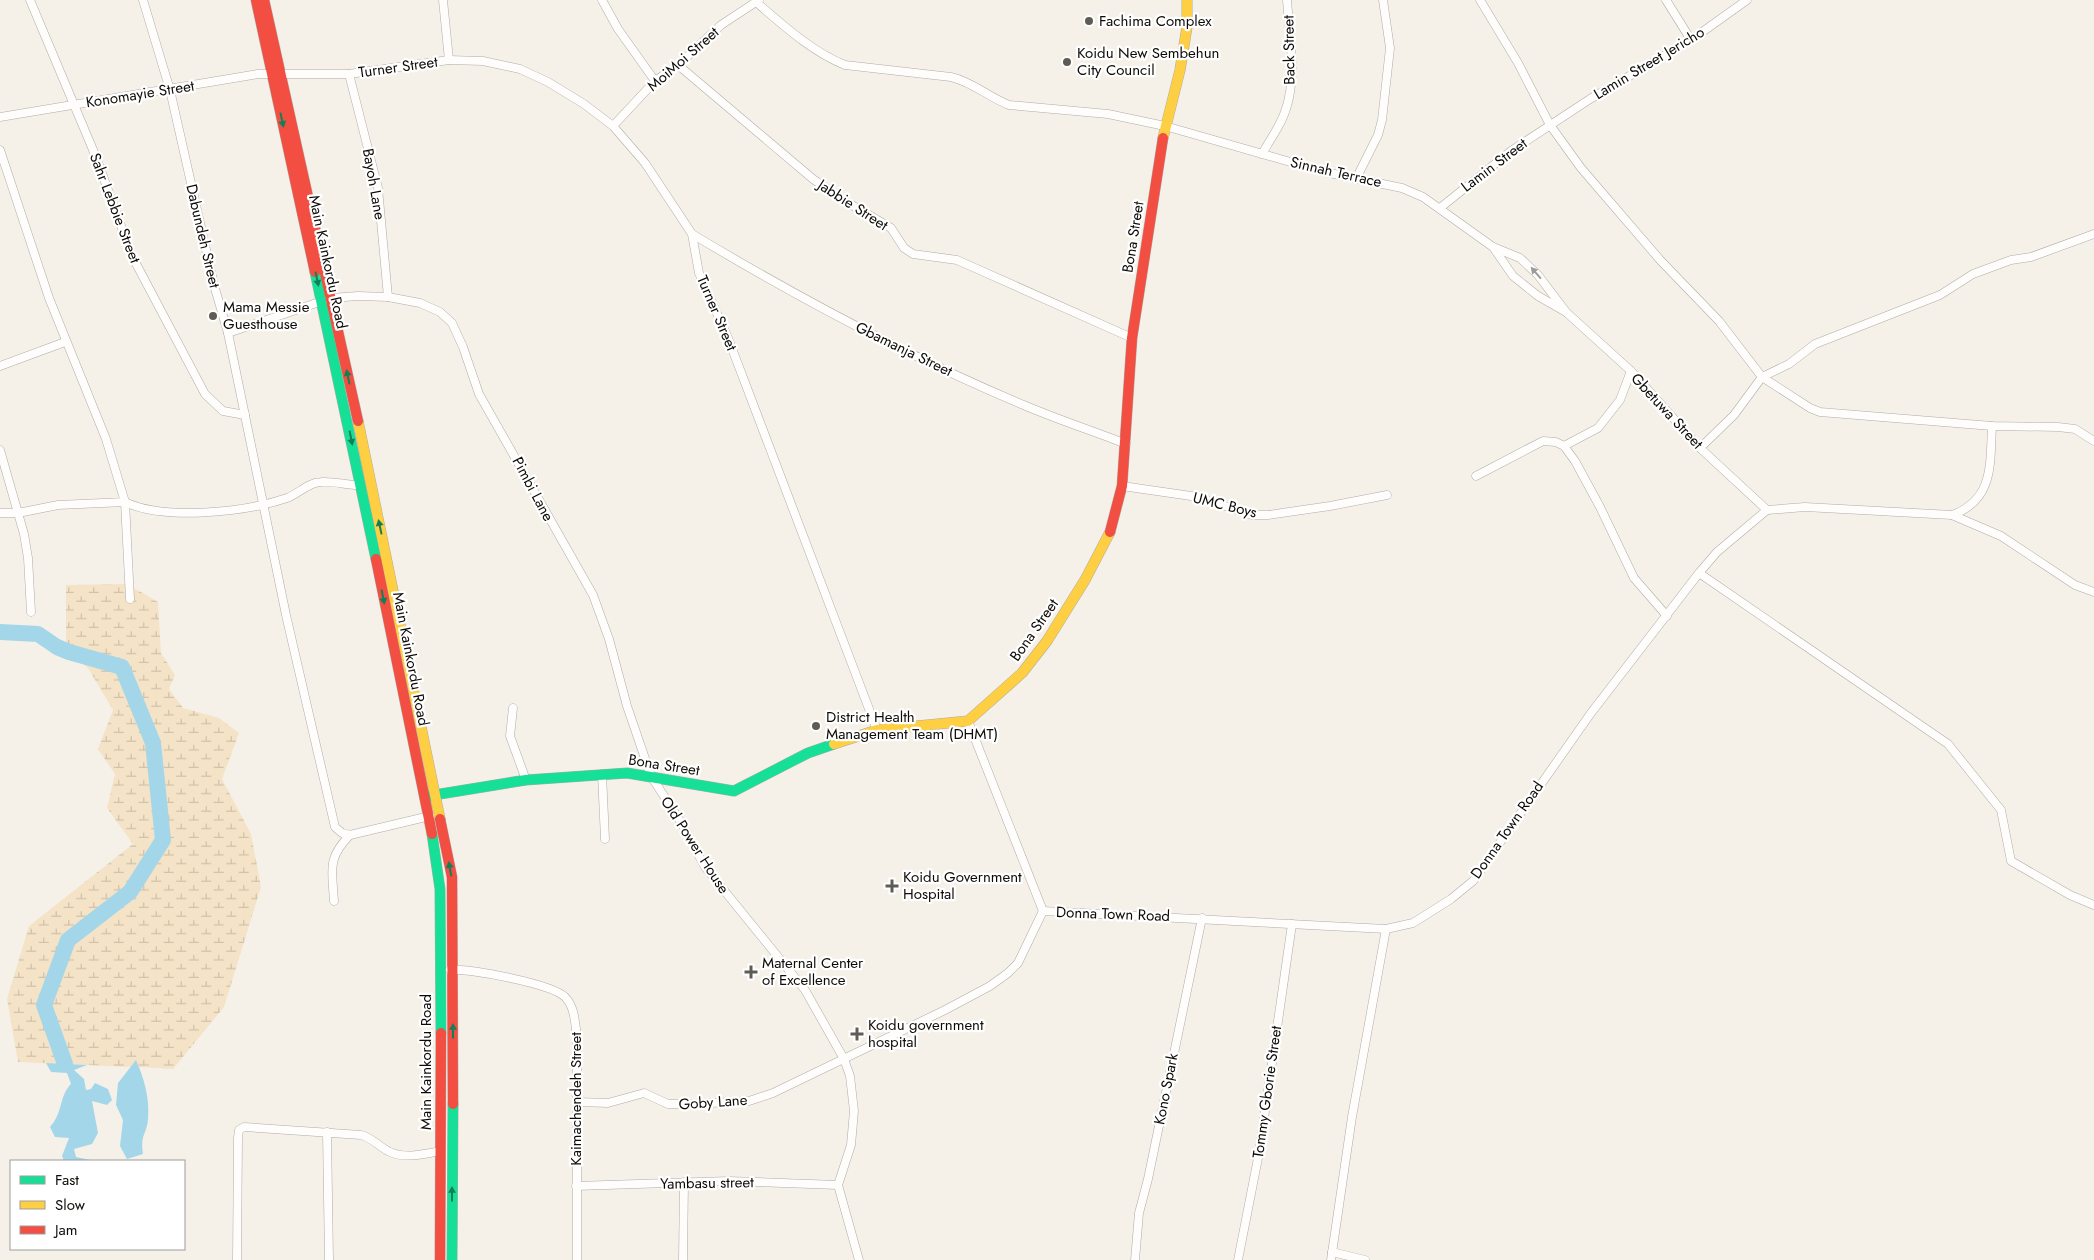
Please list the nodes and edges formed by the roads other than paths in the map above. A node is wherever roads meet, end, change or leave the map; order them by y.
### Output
1 (30, 0) edge
2 (143, 0) edge
3 (256, 0) edge
4 (264, 0) edge
5 (443, 0) edge
6 (602, 0) edge
7 (1186, 0) edge
8 (1287, 0) edge
9 (1383, 0) edge
10 (1480, 0) edge
11 (1666, 0) edge
12 (1748, 0) edge
13 (758, 1) edge
14 (1691, 40) junction
15 (449, 60) junction
16 (678, 65) junction
17 (276, 73) junction
18 (349, 74) junction
19 (655, 81) junction
20 (170, 90) junction
21 (73, 105) junction
22 (0, 117) edge
23 (1550, 125) junction
24 (612, 126) junction
25 (1165, 126) junction
26 (0, 150) edge
27 (1262, 154) junction
28 (1356, 179) junction
29 (1440, 208) junction
30 (692, 234) junction
31 (2094, 234) edge
32 (1493, 247) junction
33 (388, 297) junction
34 (326, 299) junction
35 (1566, 312) junction
36 (228, 333) junction
37 (1132, 338) junction
38 (65, 342) junction
39 (0, 366) edge
40 (1631, 371) junction
41 (1762, 377) junction
42 (245, 415) junction
43 (1992, 426) junction
44 (2094, 441) edge
45 (1126, 444) junction
46 (1564, 446) junction
47 (1700, 448) junction
48 (0, 450) edge
49 (1476, 476) dead end
50 (359, 486) junction
51 (1122, 486) junction
52 (1387, 495) dead end
53 (125, 502) junction
54 (264, 504) junction
55 (1768, 510) junction
56 (0, 513) edge
57 (18, 513) junction
58 (1952, 515) junction
59 (388, 563) junction
60 (377, 565) junction
61 (1699, 572) junction
62 (2094, 592) edge
63 (130, 599) dead end
64 (30, 612) dead end
65 (1667, 616) junction
66 (513, 708) dead end
67 (968, 721) junction
68 (877, 730) junction
69 (602, 774) junction
70 (651, 776) junction
71 (526, 780) junction
72 (436, 794) junction
73 (424, 796) junction
74 (430, 816) junction
75 (350, 835) junction
76 (605, 839) dead end
77 (334, 900) dead end
78 (2094, 905) edge
79 (1043, 911) junction
80 (1202, 918) junction
81 (1292, 924) junction
82 (1386, 929) junction
83 (453, 969) junction
84 (442, 971) junction
85 (844, 1059) junction
86 (442, 1062) junction
87 (453, 1062) junction
88 (577, 1102) junction
89 (328, 1132) junction
90 (441, 1151) junction
91 (684, 1182) junction
92 (838, 1185) junction
93 (576, 1186) junction
94 (440, 1216) junction
95 (452, 1216) junction
96 (1331, 1256) edge
97 (440, 1259) edge
98 (452, 1259) edge
99 (237, 1260) edge
100 (329, 1260) edge
101 (576, 1260) edge
102 (683, 1260) edge
103 (859, 1260) edge
104 (1136, 1260) edge
105 (1238, 1260) edge
106 (1365, 1260) edge

1 - 21 street, Sahr Lebbie Street
2 - 20 street, Dabundeh Street
3 - 17 main road
4 - 17 main road, Main Kainkordu Road
5 - 15 street
6 - 19 street
7 - 25 main road, Bona Street
8 - 27 street, Back Street
9 - 28 street
10 - 23 street
11 - 14 street
12 - 14 street, Lamin Street Jericho
13 - 16 street, MoiMoi Street
13 - 25 street, Sinnah Terrace
14 - 23 street, Lamin Street Jericho
15 - 18 street, Turner Street
15 - 24 street, Turner Street
16 - 19 street, MoiMoi Street
16 - 37 street, Jabbie Street
17 - 18 street, Turner Street
17 - 20 street, Konomayie Street
17 - 34 main road, Main Kainkordu Road
18 - 33 street, Bayoh Lane
19 - 24 street, MoiMoi Street
20 - 21 street, Konomayie Street
20 - 36 street, Dabundeh Street
21 - 22 street, Konomayie Street
21 - 42 street, Sahr Lebbie Street
23 - 29 street, Lamin Street
23 - 41 street
24 - 30 street, Turner Street
25 - 27 street, Sinnah Terrace
25 - 37 main road, Bona Street
26 - 38 street
27 - 28 street, Sinnah Terrace
28 - 29 street, Sinnah Terrace
29 - 32 street, Sinnah Terrace
30 - 45 street, Gbamanja Street
30 - 68 street, Turner Street
31 - 41 street
32 - 35 street, Sinnah Terrace
35 -> 32 street, Sinnah Terrace
33 - 34 street, Pimbi Lane
33 - 70 street, Pimbi Lane
34 - 36 street, Pimbi Lane
34 -> 50 main road, Main Kainkordu Road
59 -> 34 main road, Main Kainkordu Road
35 - 40 street, Gbetuwa Street
36 - 42 street, Dabundeh Street
37 - 45 main road, Bona Street
38 - 39 street
38 - 53 street
40 - 46 street
40 - 47 street, Gbetuwa Street
41 - 43 street
41 - 47 street
42 - 54 street, Dabundeh Street
43 - 44 street
43 - 58 street
45 - 51 main road, Bona Street
46 - 49 street
46 - 65 street
47 - 55 street, Gbetuwa Street
48 - 57 street
50 - 54 street
50 - 60 main road, Main Kainkordu Road
51 - 52 street, UMC Boys
51 - 67 main road, Bona Street
53 - 54 street
53 - 57 street
53 - 63 street
54 - 75 street, Dabundeh Street
55 - 58 street
55 - 61 street, Donna Town Road
56 - 57 street
57 - 64 street
58 - 62 street
59 - 60 main road
59 - 72 main road, Main Kainkordu Road
60 -> 73 main road, Main Kainkordu Road
61 - 65 street, Donna Town Road
61 - 78 street
65 - 82 street, Donna Town Road
66 - 71 street
67 - 68 main road, Bona Street
67 - 79 street
68 - 70 main road, Bona Street
69 - 70 main road, Bona Street
69 - 71 main road, Bona Street
69 - 76 street
70 - 85 street, Old Power House
71 - 72 main road, Bona Street
72 - 73 main road, Bona Street
83 -> 72 main road, Main Kainkordu Road
73 - 74 main road, Main Kainkordu Road
74 - 75 street
74 - 84 main road, Main Kainkordu Road
75 - 77 street
79 - 80 street, Donna Town Road
79 - 85 street, Goby Lane
80 - 81 street, Donna Town Road
80 - 104 street, Kono Spark
81 - 82 street, Donna Town Road
81 - 105 street, Tommy Gborie Street
82 - 96 street
83 - 84 street
87 -> 83 main road, Main Kainkordu Road
83 - 88 street, Kaimachendeh Street
84 - 86 main road, Main Kainkordu Road
85 - 88 street, Goby Lane
85 - 92 street, Old Power House
86 - 87 main road
86 - 90 main road, Main Kainkordu Road
95 -> 87 main road, Main Kainkordu Road
88 - 93 street, Kaimachendeh Street
89 - 90 street
89 - 99 street
89 - 100 street
90 - 94 main road, Main Kainkordu Road
91 - 92 street, Yambasu street
91 - 93 street, Yambasu street
91 - 102 street
92 - 103 street
93 - 101 street, Kaimachendeh Street
94 - 95 main road
94 - 97 main road, Main Kainkordu Road
95 - 98 main road, Main Kainkordu Road
96 - 106 street
97 - 98 main road

